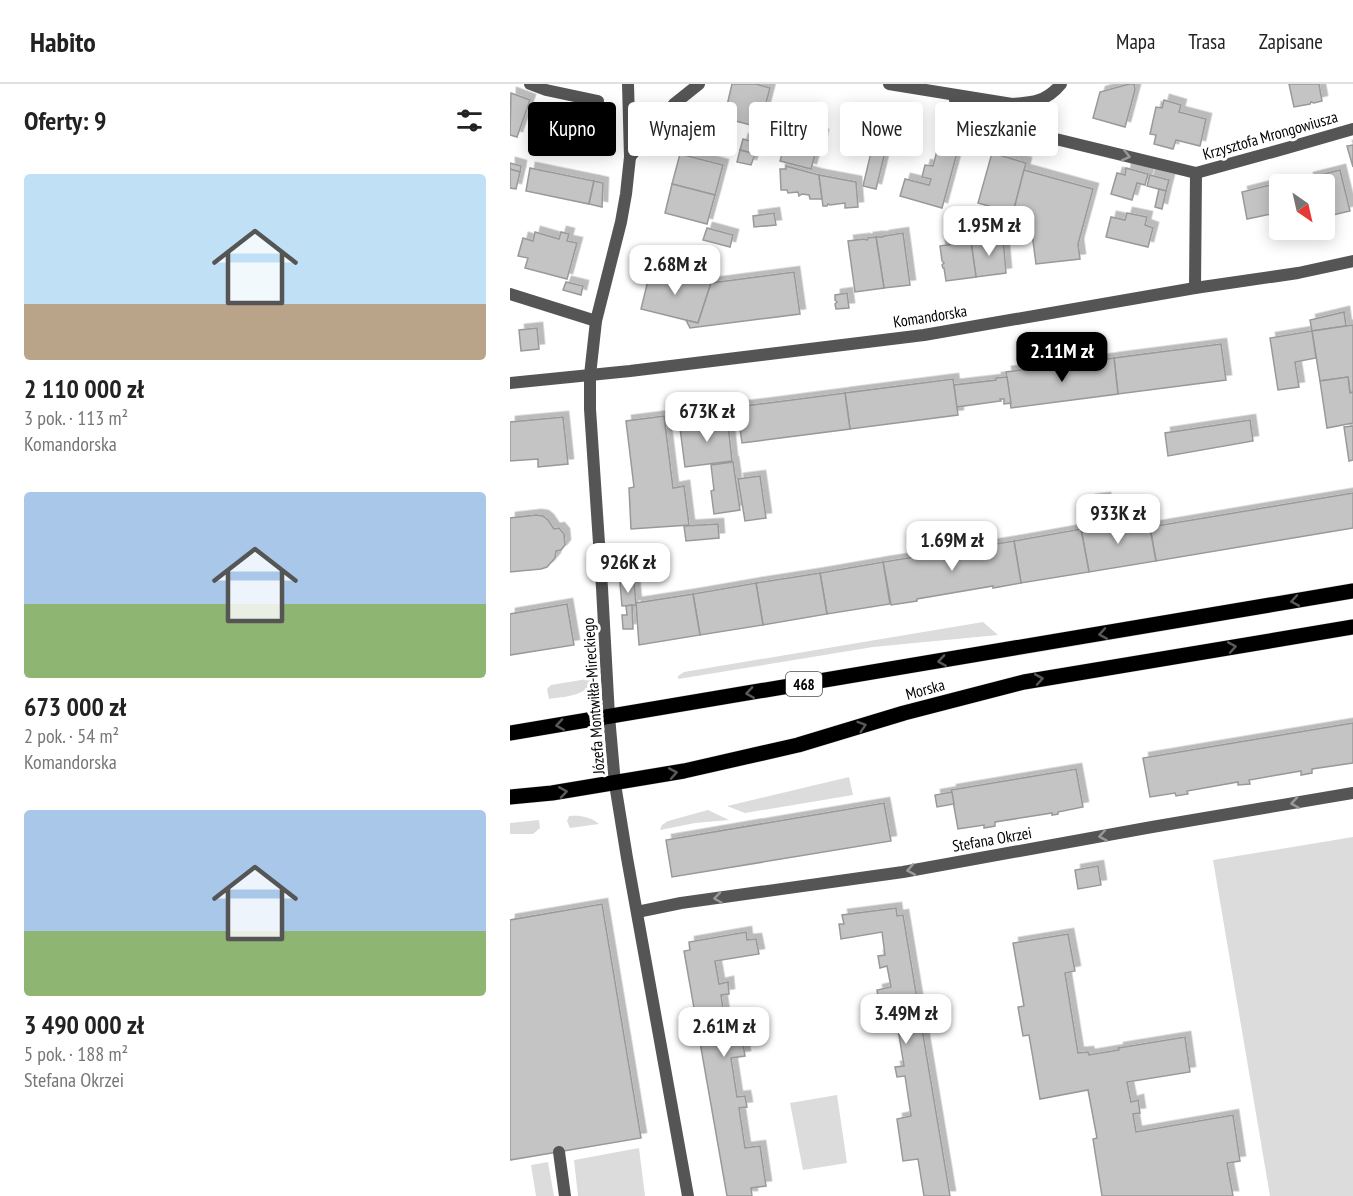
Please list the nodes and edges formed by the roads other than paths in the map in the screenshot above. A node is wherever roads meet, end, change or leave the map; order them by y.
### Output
1 (530, 84) edge
2 (628, 84) edge
3 (699, 84) edge
4 (889, 84) edge
5 (1061, 84) edge
6 (954, 95) junction
7 (598, 102) dead end
8 (1353, 129) edge
9 (630, 157) junction
10 (1196, 173) junction
11 (1353, 261) edge
12 (1195, 288) junction
13 (510, 294) edge
14 (596, 321) junction
15 (590, 375) junction
16 (510, 383) edge
17 (1353, 591) edge
18 (1353, 627) edge
19 (609, 717) junction
20 (510, 733) edge
21 (615, 783) junction
22 (1353, 793) edge
23 (510, 797) edge
24 (637, 912) junction
25 (559, 1152) dead end
26 (565, 1196) edge
27 (688, 1196) edge

1 - 7 street
2 - 9 street, Józefa Montwiłła-Mireckiego
3 - 9 street
4 - 6 street
5 - 6 street
6 -> 10 street, Krzysztofa Mrongowiusza
8 - 10 street, Krzysztofa Mrongowiusza
9 - 14 street, Józefa Montwiłła-Mireckiego
10 - 12 street, Krzysztofa Mrongowiusza
11 - 12 street, Komandorska
12 - 15 street, Komandorska
13 - 14 street
14 - 15 street, Józefa Montwiłła-Mireckiego
15 - 16 street, Komandorska
15 - 19 street, Józefa Montwiłła-Mireckiego
17 -> 19 main road, Morska / 468
21 -> 18 main road, Morska
19 -> 20 main road, Morska / 468
19 - 21 street, Józefa Montwiłła-Mireckiego
23 -> 21 main road, Morska
21 - 24 street, Józefa Montwiłła-Mireckiego
22 -> 24 street, Stefana Okrzei
24 - 27 street, Józefa Montwiłła-Mireckiego
25 - 26 street

